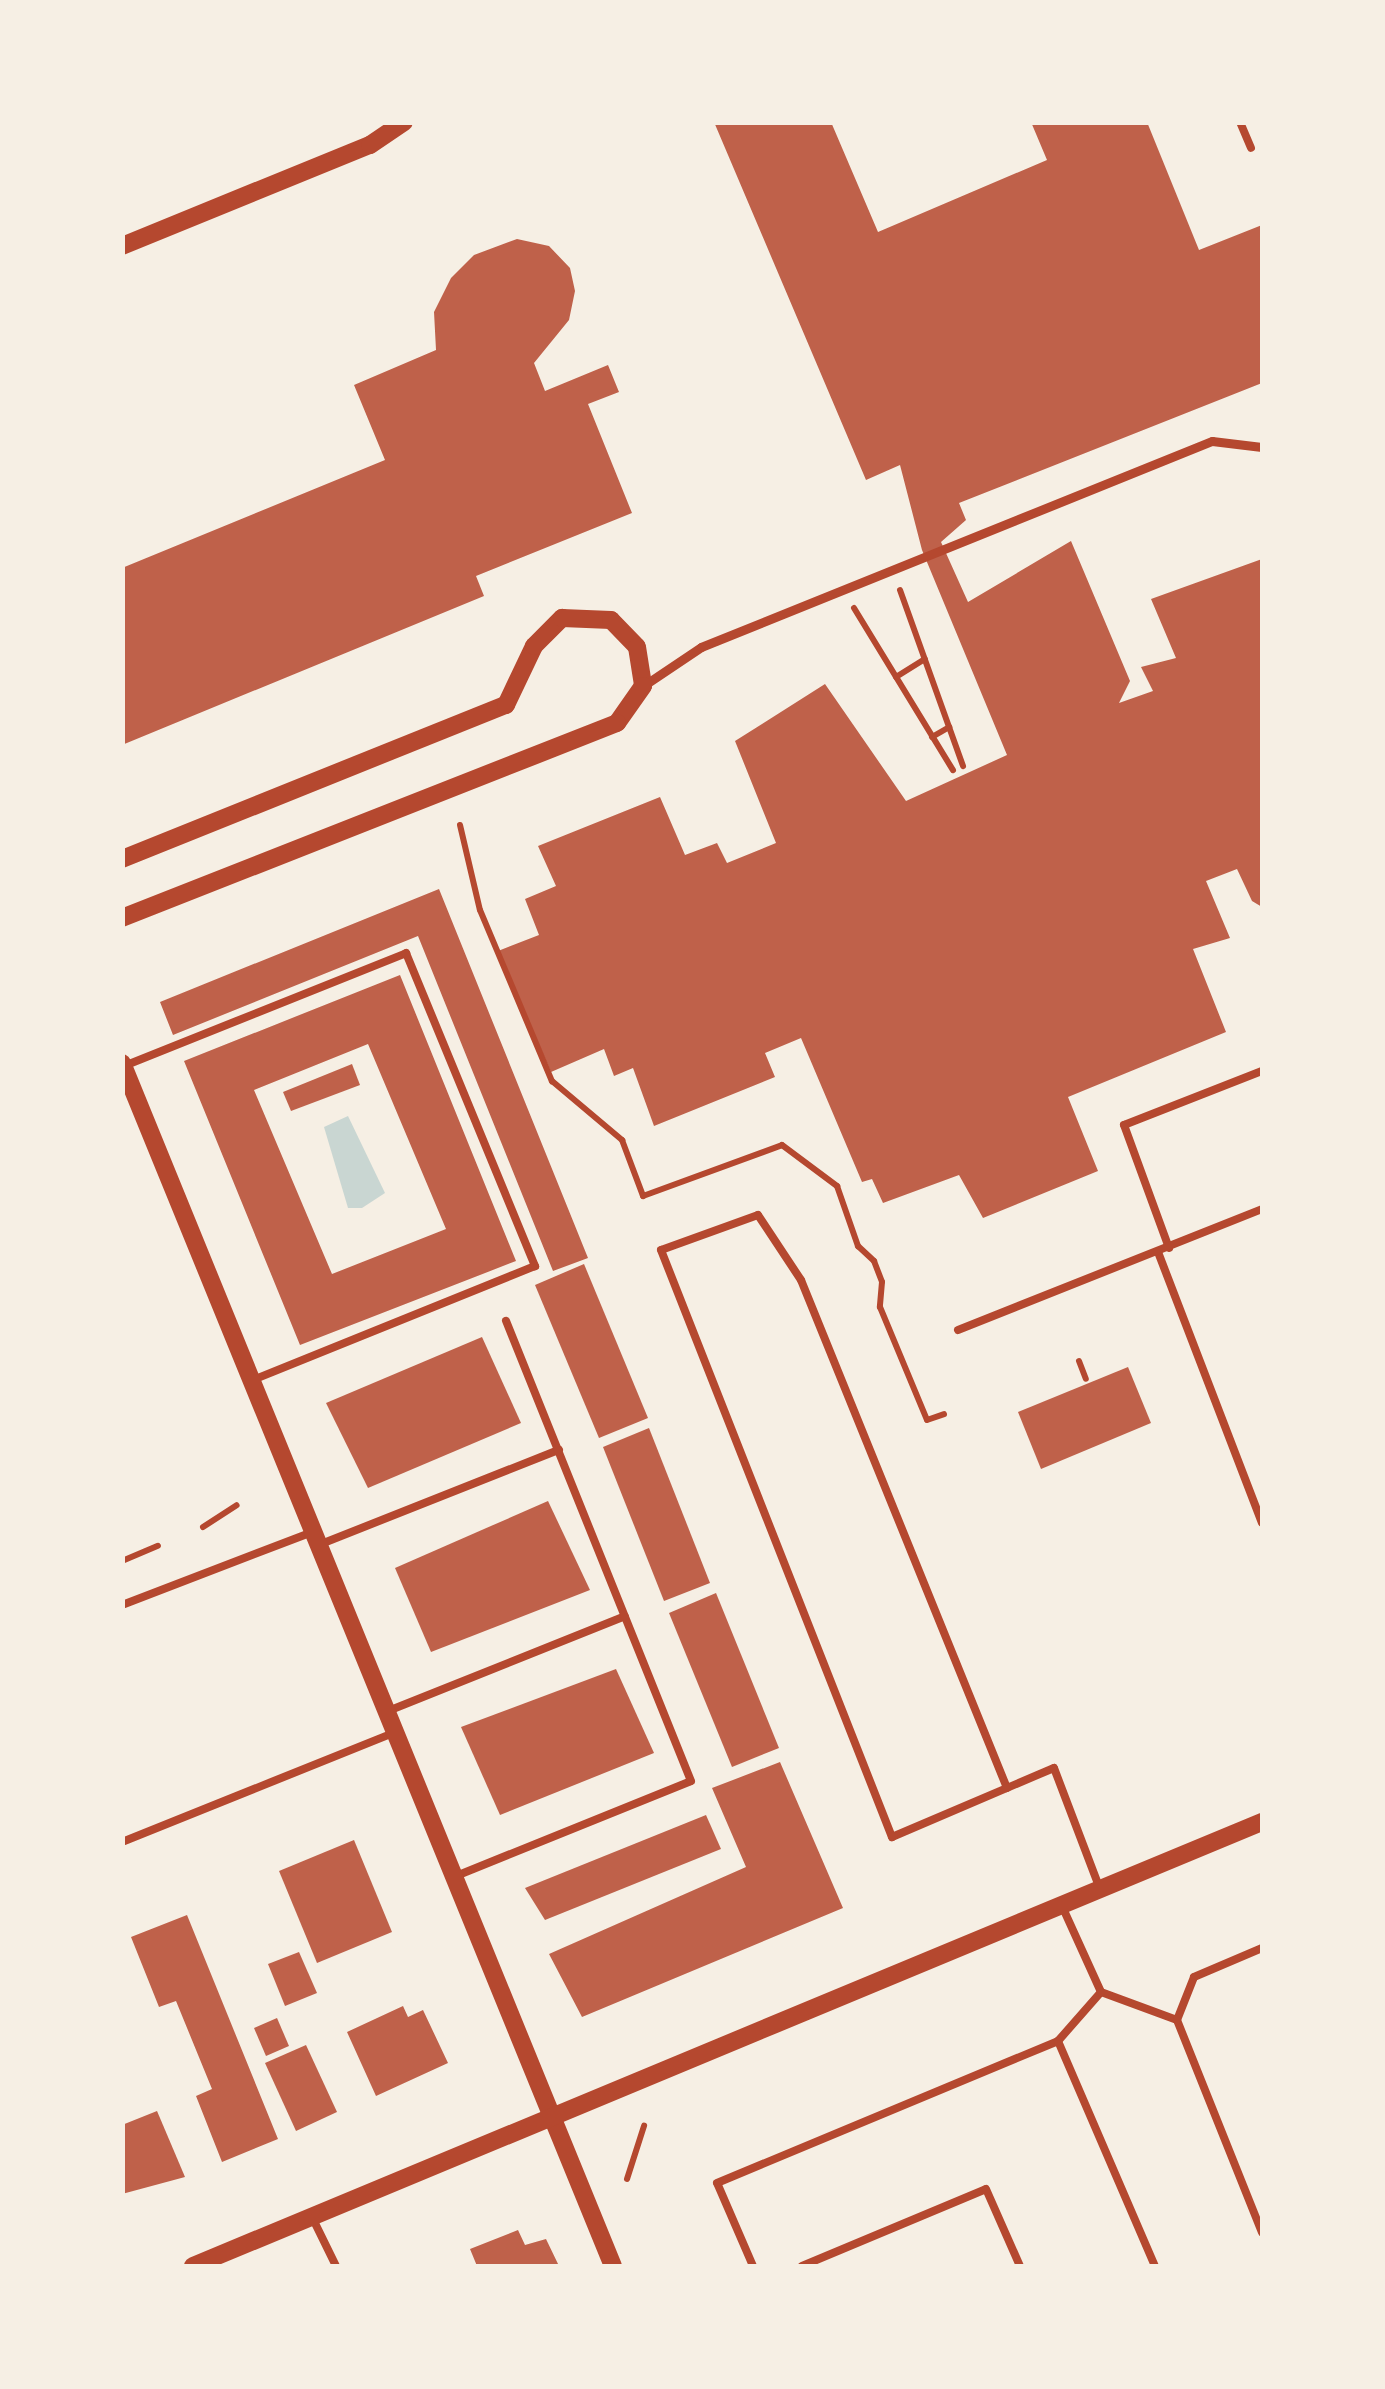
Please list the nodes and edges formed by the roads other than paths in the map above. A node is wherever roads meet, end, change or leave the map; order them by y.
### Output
1 (404, 122) edge
2 (1240, 122) edge
3 (1251, 148) dead end
4 (122, 246) edge
5 (1262, 447) edge
6 (642, 686) junction
7 (122, 859) edge
8 (122, 918) edge
9 (123, 1064) edge
10 (1262, 1070) edge
11 (1262, 1209) edge
12 (1169, 1248) junction
13 (1158, 1252) junction
14 (506, 1321) dead end
15 (958, 1330) dead end
16 (250, 1381) junction
17 (558, 1450) junction
18 (1262, 1523) edge
19 (315, 1539) junction
20 (122, 1606) edge
21 (625, 1616) junction
22 (385, 1712) junction
23 (393, 1733) junction
24 (1008, 1788) junction
25 (1262, 1822) edge
26 (122, 1842) edge
27 (452, 1878) junction
28 (1100, 1889) junction
29 (1061, 1905) junction
30 (1262, 1948) edge
31 (1102, 1992) junction
32 (1176, 2020) junction
33 (1058, 2041) junction
34 (549, 2116) junction
35 (314, 2219) junction
36 (1262, 2233) edge
37 (193, 2266) edge
38 (336, 2266) edge
39 (613, 2266) edge
40 (754, 2266) edge
41 (802, 2266) edge
42 (1020, 2266) edge
43 (1155, 2266) edge

1 - 4 street
2 - 3 lane
5 - 6 street
6 - 7 street
6 - 8 street
9 - 16 street
9 - 16 lane
10 - 12 lane
11 - 12 lane
12 - 13 lane
13 - 15 lane
13 - 18 lane
14 - 17 lane
16 - 19 street
17 - 19 lane
17 - 21 lane
19 - 20 lane
19 - 22 street
21 - 22 lane
21 - 27 lane
22 - 23 street
23 - 26 lane
23 - 27 street
24 - 24 lane
24 - 28 lane
25 - 28 street
27 - 34 street
28 - 29 street
29 - 31 lane
29 - 34 street
30 - 32 lane
31 - 32 lane
31 - 33 lane
32 - 36 lane
33 - 40 lane
33 - 43 lane
34 - 35 street
34 - 39 street
35 - 37 street
35 - 38 lane
41 - 42 lane

